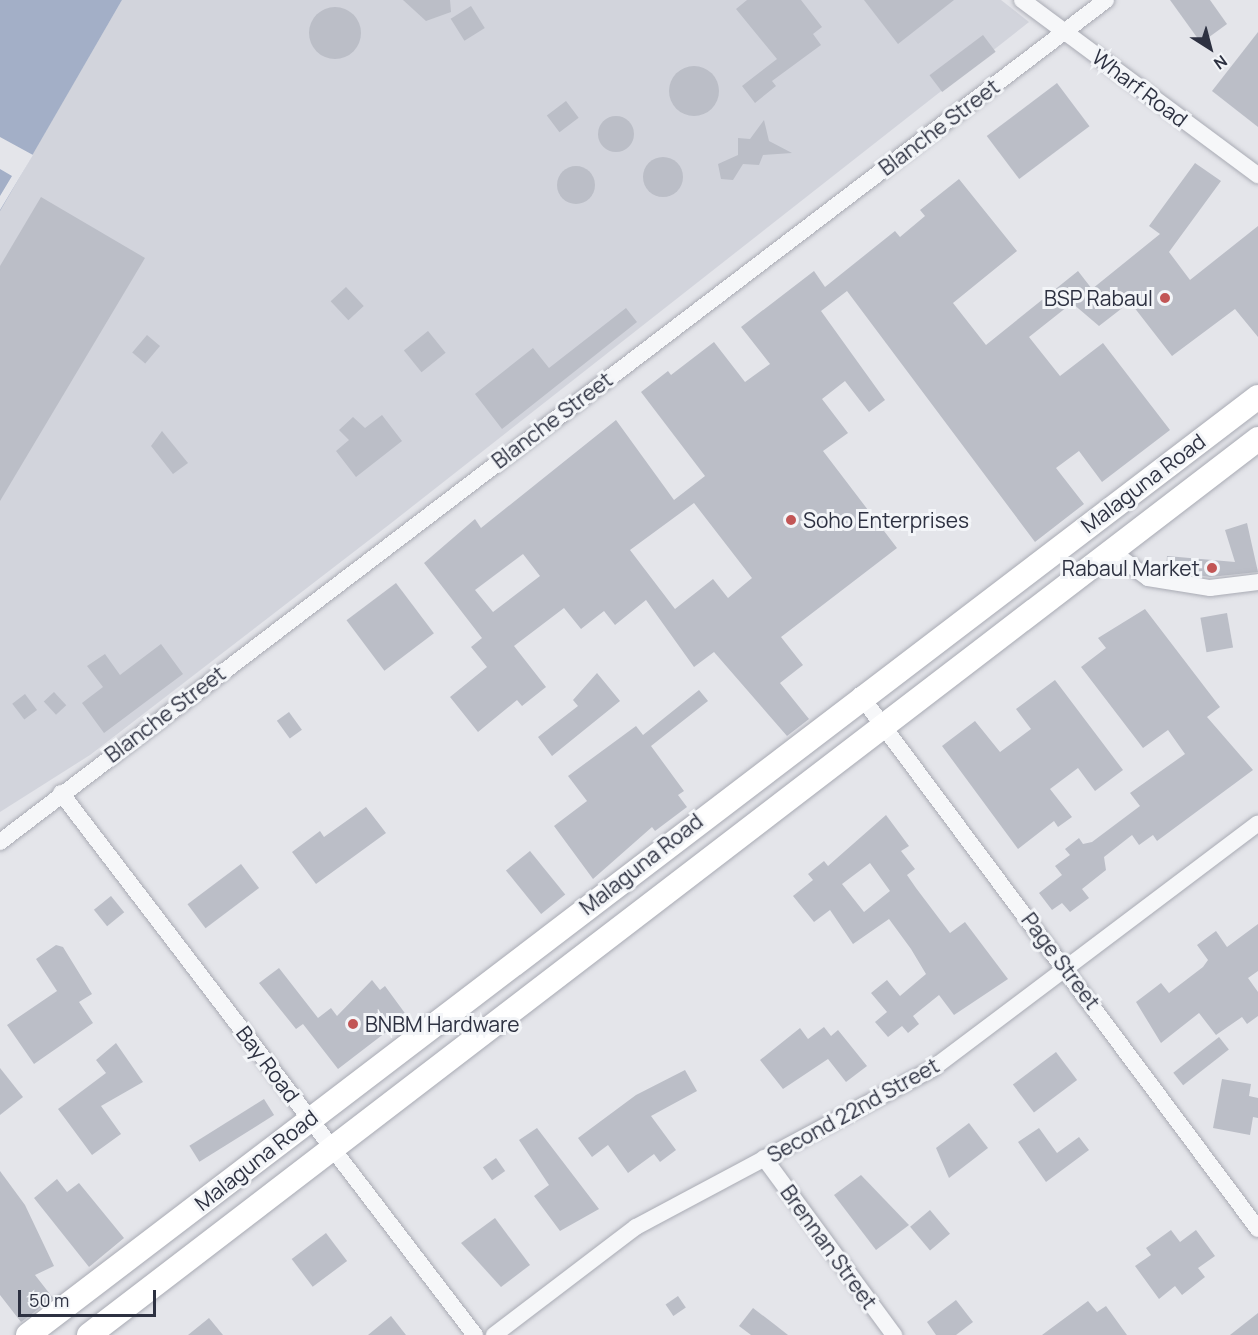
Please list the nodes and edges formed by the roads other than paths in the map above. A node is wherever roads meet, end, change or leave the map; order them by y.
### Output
1 (1022, 0) edge
2 (1106, 0) edge
3 (1064, 32) junction
4 (1258, 175) edge
5 (1258, 397) edge
6 (1258, 439) edge
7 (1111, 551) junction
8 (1258, 582) edge
9 (860, 695) junction
10 (883, 724) junction
11 (61, 793) junction
12 (1258, 823) edge
13 (0, 842) edge
14 (1069, 971) junction
15 (309, 1118) junction
16 (333, 1149) junction
17 (764, 1158) junction
18 (1258, 1229) edge
19 (28, 1335) edge
20 (89, 1335) edge
21 (475, 1335) edge
22 (494, 1335) edge
23 (894, 1335) edge

1 - 3 street, Wharf Road
2 - 3 street, Blanche Street
3 - 4 street, Wharf Road
3 - 11 street, Blanche Street
5 - 9 street, Malaguna Road
6 - 7 street, Malaguna Road
7 - 8 street
7 - 10 street, Malaguna Road
9 - 10 street, Page Street
9 - 15 street, Malaguna Road
10 - 14 street, Page Street
10 - 16 street, Malaguna Road
11 - 13 street, Blanche Street
11 - 15 street, Bay Road
12 - 14 street, Second 22nd Street
14 - 17 street, Second 22nd Street
14 - 18 street, Page Street
15 - 16 street, Bay Road
15 - 19 street, Malaguna Road
16 - 20 street, Malaguna Road
16 - 21 street, Bay Road
17 - 22 street, Second 22nd Street
17 - 23 street, Brennan Street

